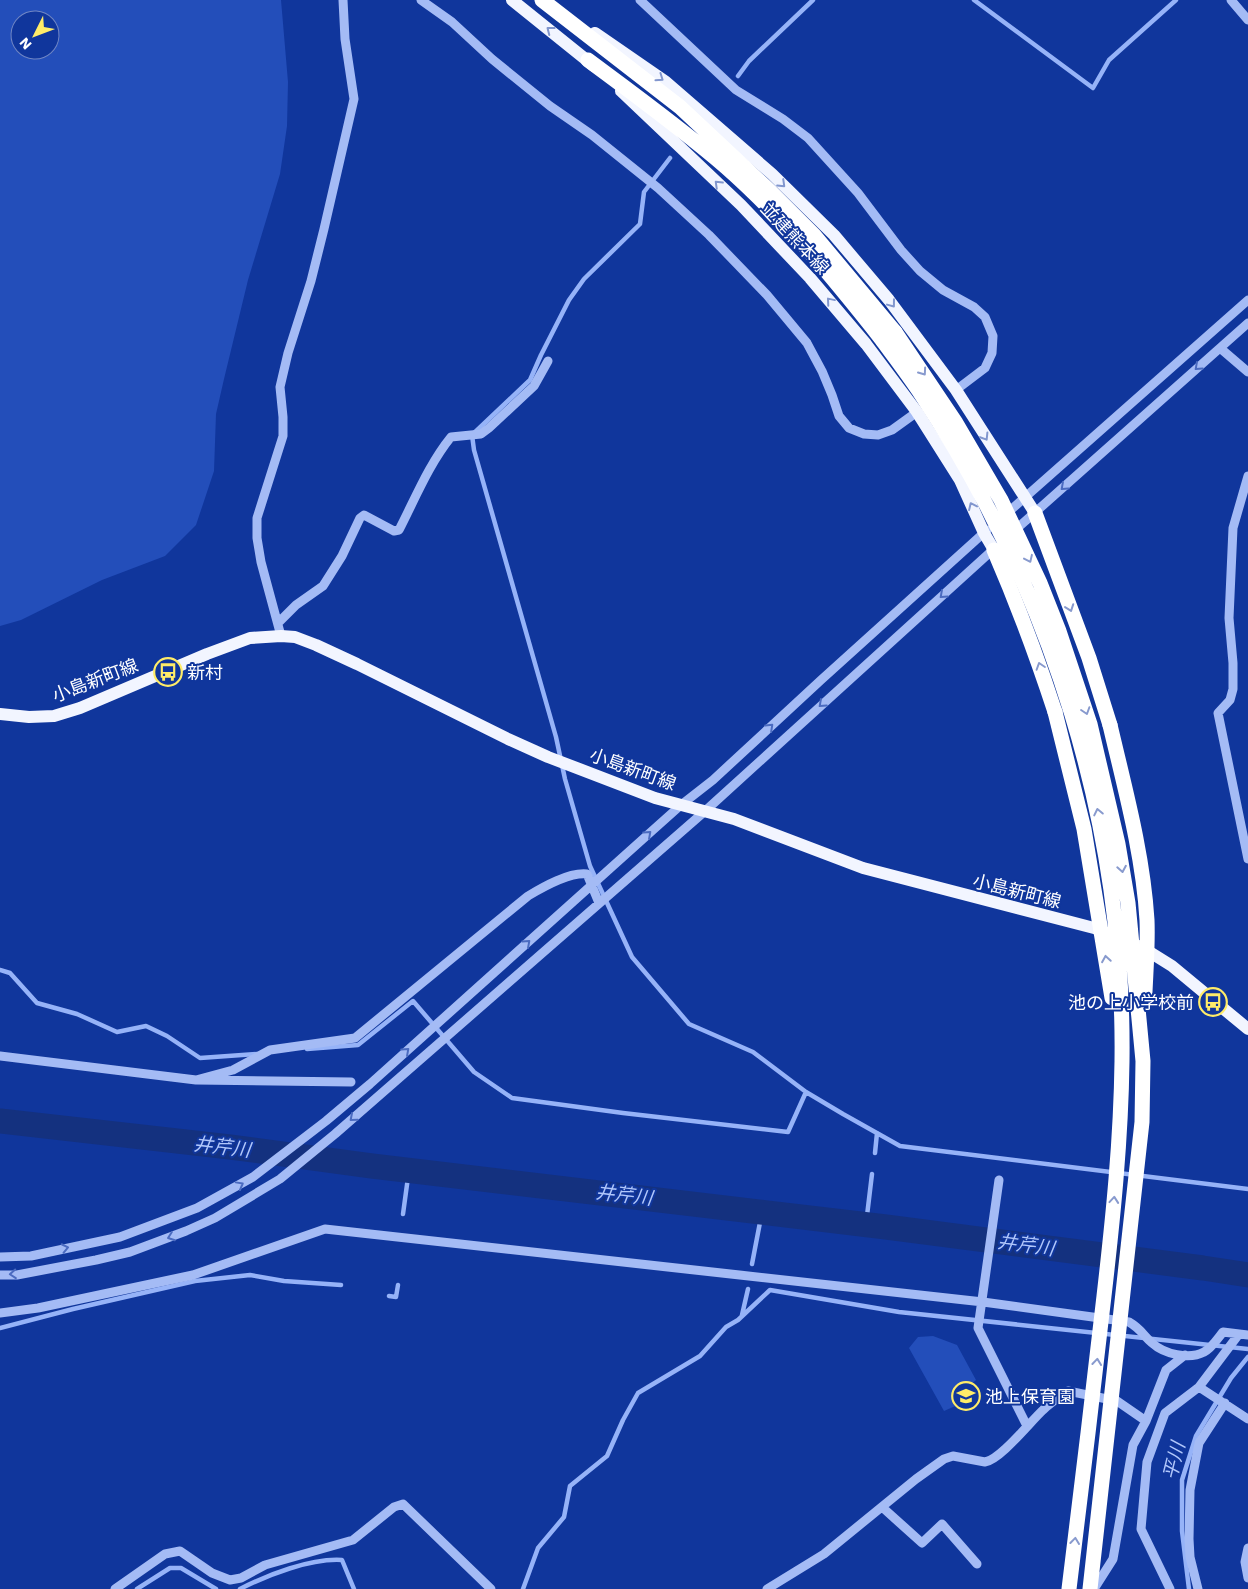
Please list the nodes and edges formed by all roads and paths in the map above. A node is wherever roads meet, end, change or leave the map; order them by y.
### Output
1 (343, 0) edge
2 (421, 0) edge
3 (512, 0) edge
4 (542, 0) edge
5 (548, 0) edge
6 (640, 0) edge
7 (1231, 0) edge
8 (1248, 20) edge
9 (588, 60) junction
10 (1248, 300) edge
11 (1248, 323) edge
12 (1220, 348) junction
13 (548, 361) dead end
14 (1248, 372) edge
15 (956, 390) junction
16 (917, 412) junction
17 (1067, 461) junction
18 (1078, 474) junction
19 (1248, 476) edge
20 (1024, 498) junction
21 (1035, 513) junction
22 (984, 533) junction
23 (994, 550) junction
24 (280, 630) junction
25 (0, 714) edge
26 (681, 805) junction
27 (704, 812) junction
28 (1248, 859) edge
29 (591, 885) junction
30 (599, 903) junction
31 (1248, 1029) edge
32 (0, 1056) edge
33 (1122, 1058) junction
34 (1144, 1061) junction
35 (196, 1080) junction
36 (352, 1082) dead end
37 (999, 1180) dead end
38 (0, 1257) edge
39 (0, 1275) edge
40 (982, 1306) junction
41 (0, 1313) edge
42 (1244, 1335) edge
43 (1185, 1355) junction
44 (1202, 1389) junction
45 (1223, 1402) junction
46 (1248, 1419) edge
47 (1146, 1421) junction
48 (1027, 1426) junction
49 (882, 1507) junction
50 (1248, 1548) edge
51 (977, 1564) dead end
52 (1248, 1578) edge
53 (115, 1589) edge
54 (491, 1589) edge
55 (767, 1589) edge
56 (1069, 1589) edge
57 (1092, 1589) edge
58 (1170, 1589) edge
59 (1198, 1589) edge

1 - 24 street
2 - 16 street
9 -> 3 main road, 並建熊本線
4 -> 34 highway, bridge
5 -> 15 main road, 並建熊本線
6 - 15 street
7 - 8 street
16 -> 9 main road, 並建熊本線
33 -> 9 highway, bridge
10 - 17 street
11 - 12 street
12 - 14 street
12 -> 18 street
13 - 24 street
15 -> 20 main road, 並建熊本線
22 -> 16 main road, 並建熊本線
17 - 18 street
17 - 20 street
18 -> 21 street
19 - 28 street
20 - 21 main road, 並建熊本線
20 - 22 street
21 - 23 street
21 -> 34 highway, bridge
22 - 23 main road, 並建熊本線
26 -> 22 street
23 -> 27 street
33 -> 23 highway, bridge
24 - 25 main road, 小島新町線
24 - 26 main road, 小島新町線
26 - 27 main road, 小島新町線
29 -> 26 street
27 - 30 street
27 - 31 main road, 小島新町線
29 - 30 street
29 - 35 street
38 -> 29 street
30 -> 39 street
32 - 35 street
56 -> 33 highway, bridge
34 - 57 highway, bridge
35 - 36 street
37 - 40 street
40 - 41 street
40 - 43 street
40 - 48 street
42 - 43 street
42 - 44 street
43 - 47 street
44 - 45 street
44 - 58 street
45 - 46 street
45 - 59 street
47 - 48 street
47 - 57 street
48 - 49 street
49 - 51 street
49 - 55 street
50 - 52 street
53 - 54 street

